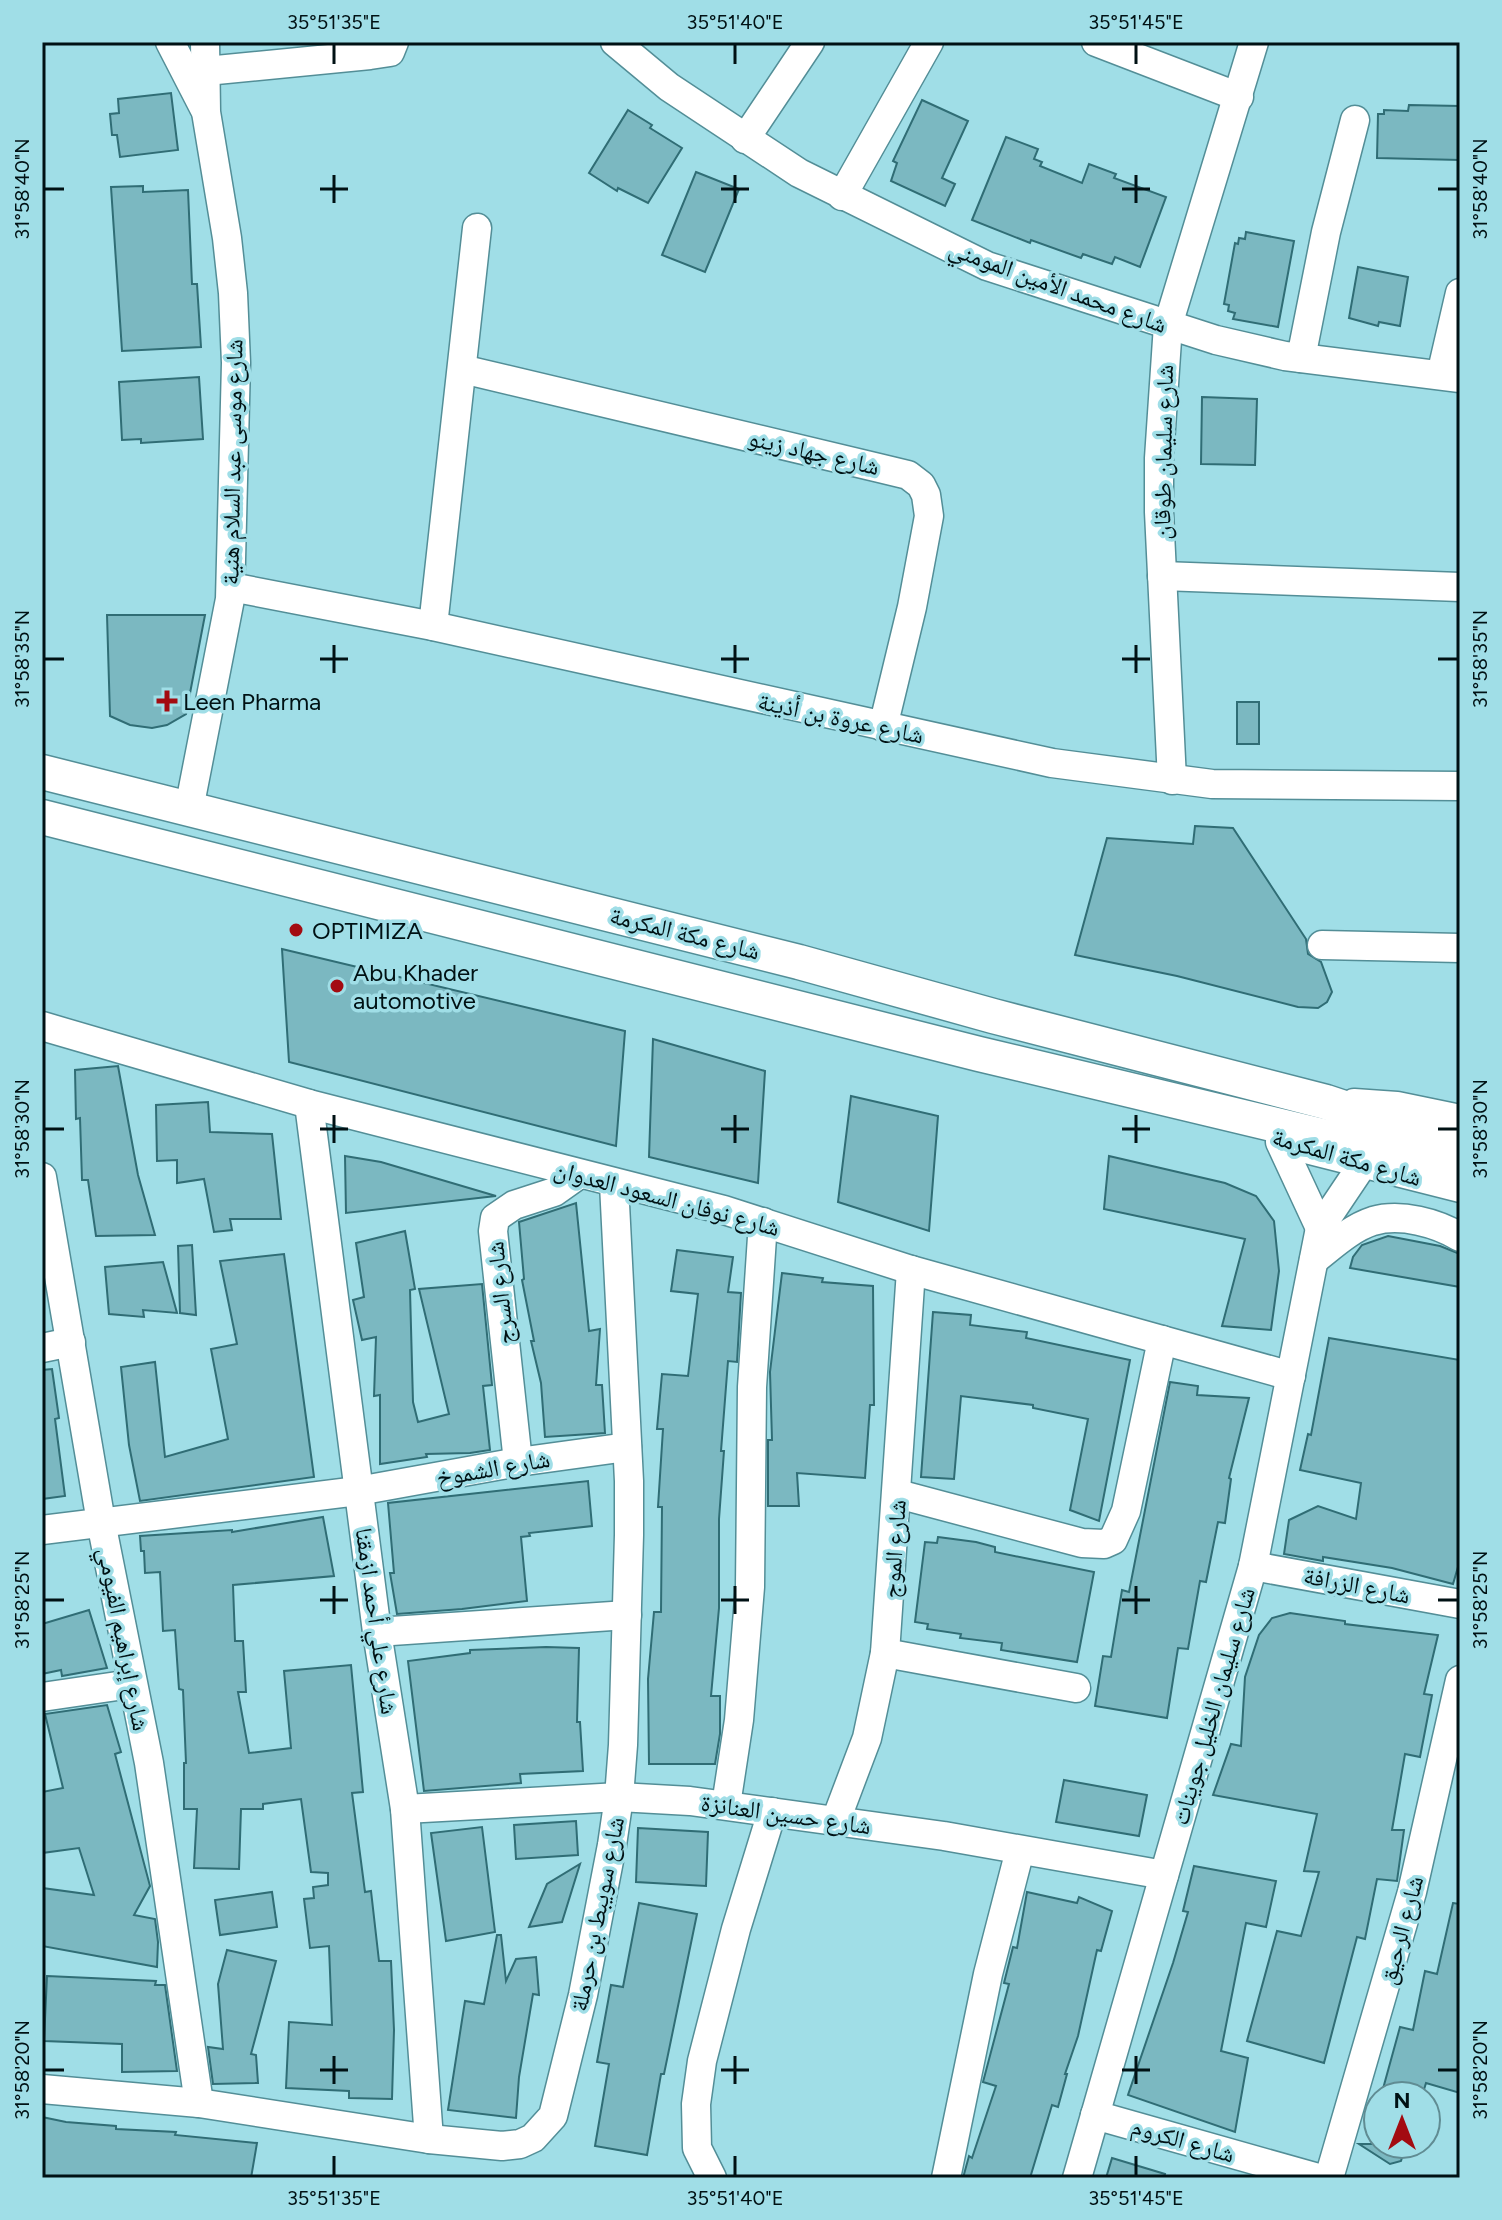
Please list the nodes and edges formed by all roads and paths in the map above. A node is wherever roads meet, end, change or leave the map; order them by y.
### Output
1 (170, 42) edge
2 (205, 42) edge
3 (394, 42) edge
4 (615, 42) edge
5 (810, 42) edge
6 (929, 42) edge
7 (1096, 42) edge
8 (1254, 42) edge
9 (206, 71) junction
10 (1239, 97) junction
11 (206, 112) junction
12 (1355, 120) dead end
13 (745, 139) junction
14 (842, 196) junction
15 (477, 228) dead end
16 (1460, 293) edge
17 (1168, 325) junction
18 (1301, 358) junction
19 (462, 369) junction
20 (1451, 376) edge
21 (1162, 576) junction
22 (231, 587) junction
23 (1460, 587) edge
24 (433, 626) junction
25 (883, 727) junction
26 (42, 772) edge
27 (1172, 780) junction
28 (1460, 786) edge
29 (189, 809) junction
30 (42, 817) edge
31 (1322, 945) dead end
32 (1460, 948) edge
33 (42, 1026) edge
34 (1326, 1102) junction
35 (309, 1104) junction
36 (1238, 1116) junction
37 (1460, 1119) edge
38 (1280, 1142) junction
39 (1460, 1142) edge
40 (1363, 1164) junction
41 (1460, 1169) edge
42 (578, 1175) junction
43 (42, 1177) edge
44 (614, 1184) junction
45 (1460, 1188) edge
46 (763, 1222) junction
47 (1320, 1228) junction
48 (1460, 1237) edge
49 (1314, 1260) junction
50 (911, 1270) junction
51 (1162, 1340) junction
52 (71, 1342) junction
53 (42, 1348) edge
54 (1291, 1376) junction
55 (627, 1447) junction
56 (518, 1462) junction
57 (358, 1491) junction
58 (898, 1494) junction
59 (101, 1522) junction
60 (42, 1530) edge
61 (1253, 1566) junction
62 (1460, 1604) edge
63 (627, 1615) junction
64 (377, 1632) junction
65 (885, 1653) junction
66 (1460, 1680) edge
67 (131, 1684) junction
68 (1076, 1688) dead end
69 (42, 1697) edge
70 (1450, 1772) edge
71 (619, 1797) junction
72 (726, 1805) junction
73 (405, 1809) junction
74 (772, 1812) junction
75 (836, 1820) junction
76 (1020, 1850) junction
77 (1164, 1875) junction
78 (42, 2089) edge
79 (199, 2103) junction
80 (1095, 2115) junction
81 (429, 2139) junction
82 (712, 2178) edge
83 (946, 2178) edge
84 (1077, 2178) edge
85 (1318, 2178) edge
86 (1329, 2178) edge

1 - 11 street, شارع موسى عبد السلام هنية
2 - 9 street, شارع موسى عبد السلام هنية
3 - 9 street
4 - 13 street, شارع محمد الأمين المومني
5 - 13 street
6 - 14 street
7 - 10 street
8 - 10 street, شارع سليمان طوقان
9 - 11 street, شارع موسى عبد السلام هنية
10 - 17 street, شارع سليمان طوقان
11 - 22 street, شارع موسى عبد السلام هنية
12 - 18 street
13 - 14 street, شارع محمد الأمين المومني
14 - 17 street, شارع محمد الأمين المومني
15 - 19 street
16 - 20 street
17 - 18 street, شارع محمد الأمين المومني
17 - 21 street, شارع سليمان طوقان
18 - 20 street, شارع محمد الأمين المومني
19 - 24 street
19 - 25 street, شارع جهاد زينو
21 - 23 street
21 - 27 street, شارع سليمان طوقان
22 - 24 street, شارع عروة بن أذينة
22 - 29 street, شارع موسى عبد السلام هنية
24 - 25 street, شارع عروة بن أذينة
25 - 27 street, شارع عروة بن أذينة
26 - 29 main road, شارع مكة المكرمة
27 - 28 street, شارع عروة بن أذينة
29 - 34 main road, شارع مكة المكرمة
30 - 36 main road, شارع مكة المكرمة
31 - 32 street
33 - 35 street, شارع نوفان السعود العدوان
34 - 37 street, شارع مكة المكرمة
34 - 39 main road, شارع مكة المكرمة
35 - 42 street, شارع نوفان السعود العدوان
35 - 57 street, شارع علي أحمد ازمقنا
36 - 38 street, شارع مكة المكرمة
36 - 41 main road, شارع مكة المكرمة
38 - 40 street, شارع مكة المكرمة
38 - 47 street
40 - 45 street, شارع مكة المكرمة
40 - 47 street, شارع سليمان الخليل جوينات
42 - 44 street, شارع نوفان السعود العدوان
42 - 56 street, شارع السرج
43 - 52 street, شارع إبراهيم الفيومي
44 - 46 street, شارع نوفان السعود العدوان
44 - 55 street, شارع سويبط بن حرملة
46 - 50 street, شارع نوفان السعود العدوان
46 - 72 street
47 - 49 street, شارع سليمان الخليل جوينات
48 - 49 street
49 - 54 street, شارع سليمان الخليل جوينات
50 - 51 street, شارع نوفان السعود العدوان
50 - 58 street, شارع الموج
51 - 54 street, شارع نوفان السعود العدوان
51 - 58 street
52 - 53 street
52 - 59 street, شارع إبراهيم الفيومي
54 - 61 street, شارع سليمان الخليل جوينات
55 - 56 street, شارع الشموخ
55 - 63 street, شارع سويبط بن حرملة
56 - 57 street, شارع الشموخ
57 - 59 street, شارع الشموخ
57 - 64 street, شارع علي أحمد ازمقنا
58 - 65 street, شارع الموج
59 - 60 street, شارع الشموخ
59 - 67 street, شارع إبراهيم الفيومي
61 - 62 street, شارع الزرافة
61 - 77 street, شارع سليمان الخليل جوينات
63 - 64 street
63 - 71 street, شارع سويبط بن حرملة
64 - 73 street, شارع علي أحمد ازمقنا
65 - 68 street
65 - 75 street, شارع الموج
66 - 70 street, شارع الرحيق
67 - 69 street
67 - 79 street, شارع إبراهيم الفيومي
70 - 86 street, شارع الرحيق
71 - 72 street, شارع حسين العنانزة
71 - 73 street, شارع حسين العنانزة
71 - 81 street, شارع سويبط بن حرملة
72 - 74 street, شارع حسين العنانزة
73 - 81 street, شارع علي أحمد ازمقنا
74 - 75 street, شارع حسين العنانزة
74 - 82 street
75 - 76 street, شارع حسين العنانزة
76 - 77 street, شارع حسين العنانزة
76 - 83 street
77 - 80 street, شارع سليمان الخليل جوينات
78 - 79 street, شارع سويبط بن حرملة
79 - 81 street, شارع سويبط بن حرملة
80 - 84 street, شارع سليمان الخليل جوينات
80 - 85 street, شارع الكروم

